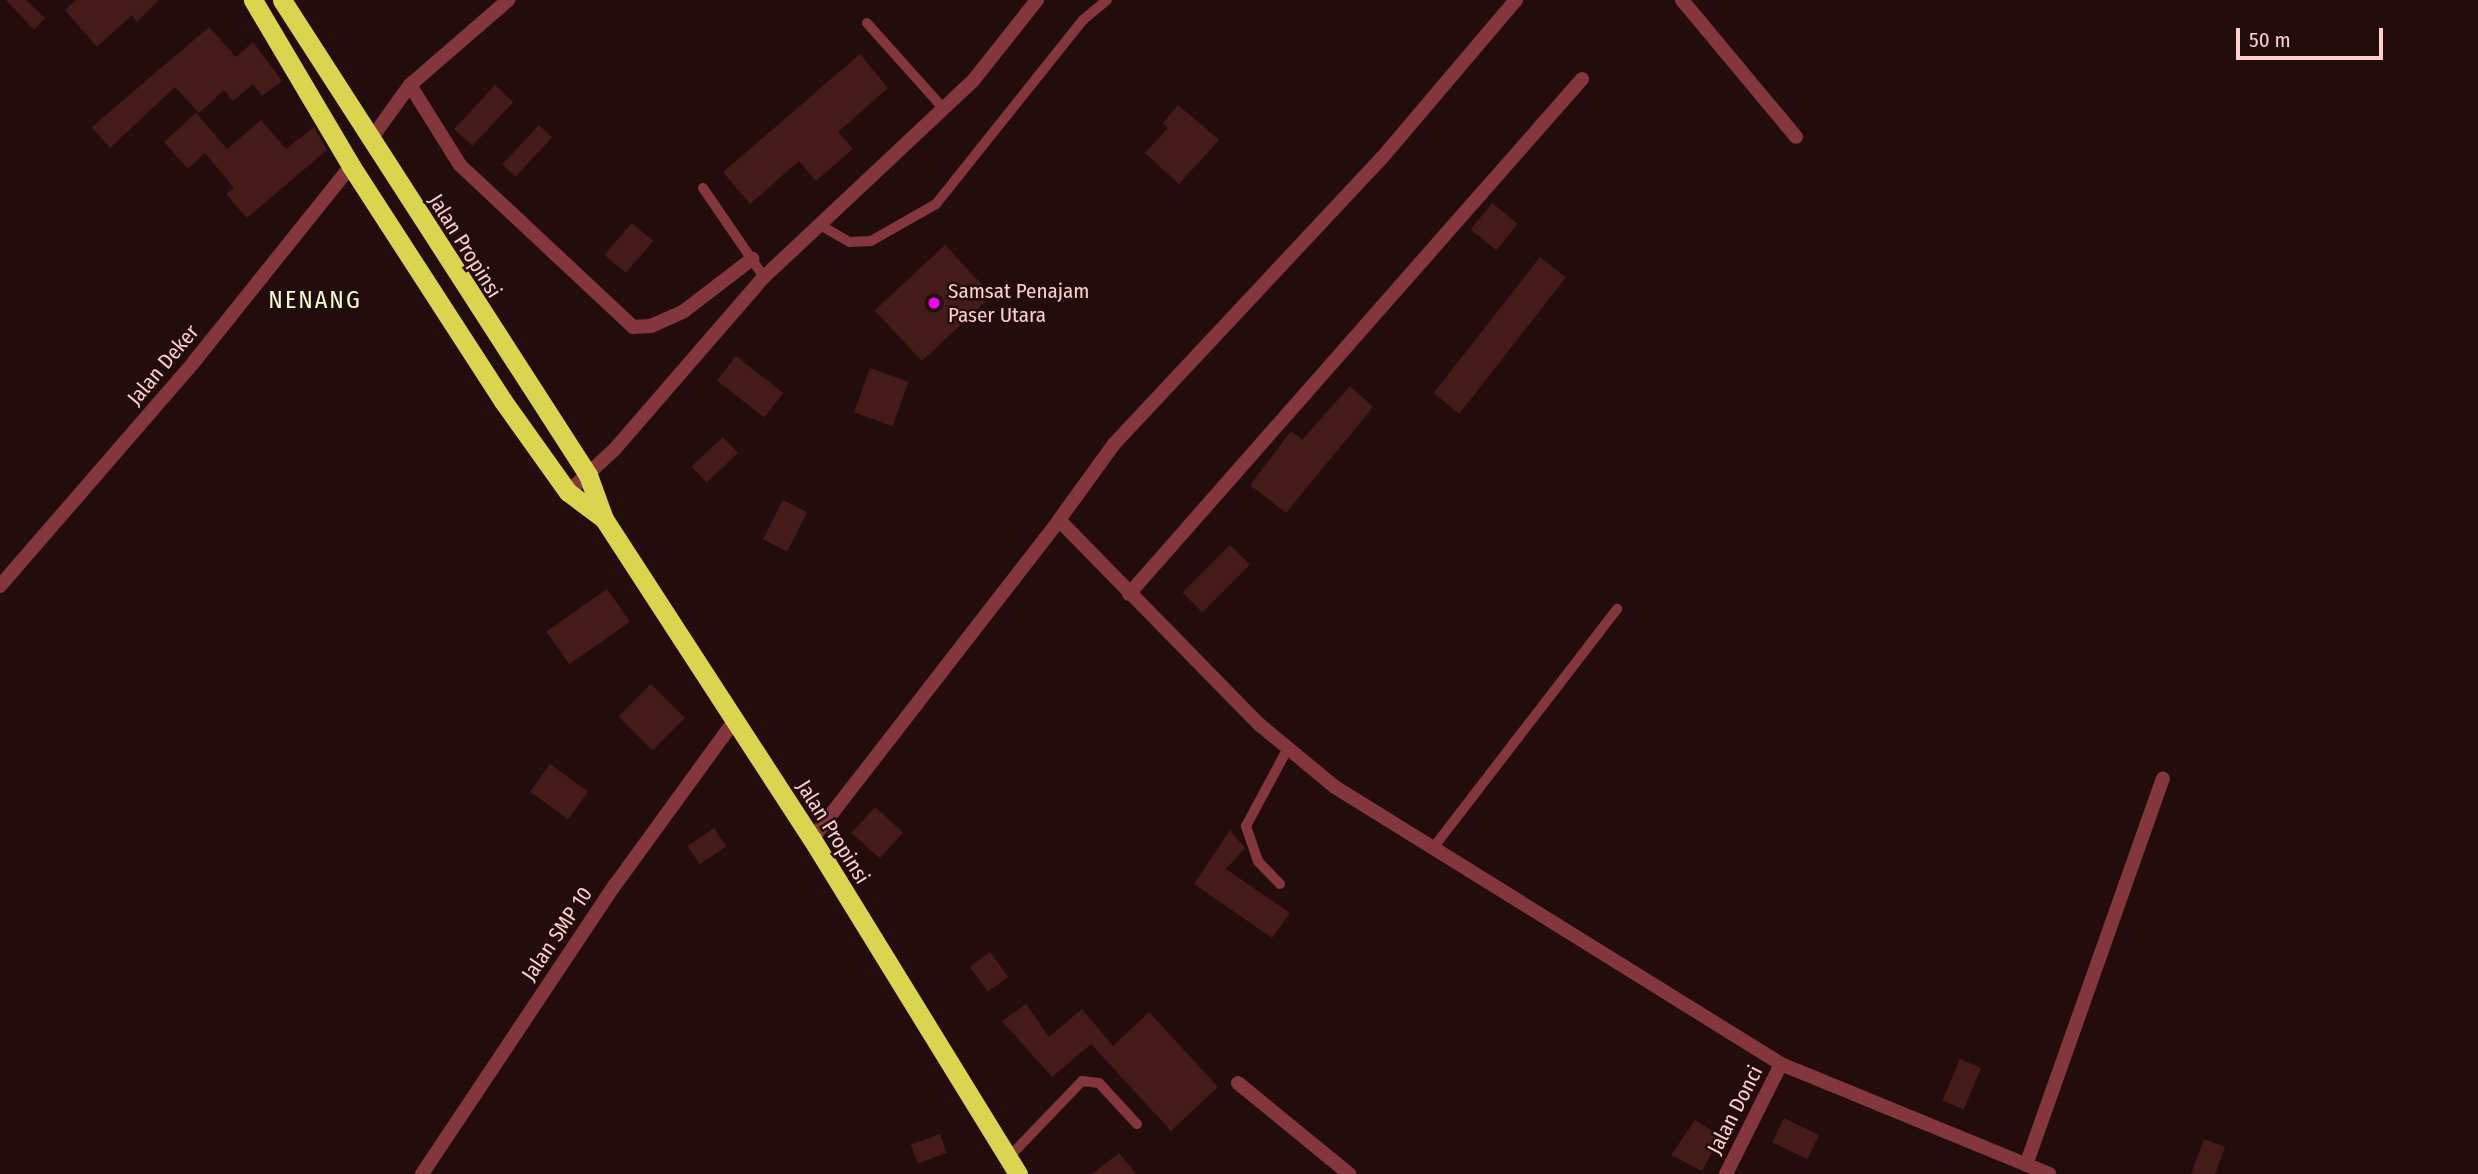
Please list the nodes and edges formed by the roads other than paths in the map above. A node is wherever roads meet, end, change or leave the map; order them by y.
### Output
1 (253, 0) edge
2 (282, 0) edge
3 (508, 0) edge
4 (1037, 0) edge
5 (1107, 0) edge
6 (1516, 0) edge
7 (1682, 0) edge
8 (867, 23) dead end
9 (1582, 79) dead end
10 (410, 85) junction
11 (944, 109) junction
12 (1796, 137) dead end
13 (371, 139) junction
14 (351, 166) junction
15 (703, 188) dead end
16 (820, 225) junction
17 (752, 259) junction
18 (764, 277) junction
19 (588, 475) junction
20 (568, 492) junction
21 (604, 519) junction
22 (1059, 520) junction
23 (0, 586) edge
24 (1129, 594) junction
25 (1616, 608) dead end
26 (734, 721) junction
27 (1288, 748) junction
28 (2163, 779) dead end
29 (812, 839) junction
30 (1433, 848) junction
31 (1280, 884) dead end
32 (1781, 1064) junction
33 (1238, 1083) dead end
34 (1136, 1124) dead end
35 (2026, 1165) junction
36 (1013, 1166) edge
37 (422, 1174) edge
38 (1349, 1174) edge
39 (1726, 1174) edge
40 (2049, 1174) edge

1 - 14 highway, Jalan Propinsi
2 - 13 highway, Jalan Propinsi
3 - 10 street
4 - 11 street
5 - 16 lane
6 - 22 street
7 - 12 street
8 - 11 lane
9 - 24 street
10 - 13 street
10 - 17 street
11 - 16 street
13 - 19 highway, Jalan Propinsi
14 - 20 highway, Jalan Propinsi
14 - 23 street, Jalan Deker
15 - 17 lane
16 - 18 street
17 - 18 lane
18 - 19 street
19 - 20 street
19 - 21 highway, Jalan Propinsi
20 - 21 highway, Jalan Propinsi
21 - 26 highway, Jalan Propinsi
22 - 24 street
22 - 29 street
24 - 27 street
25 - 30 lane
26 - 29 highway, Jalan Propinsi
26 - 37 street, Jalan SMP 10
27 - 30 street
27 - 31 lane
28 - 35 street
29 - 36 highway, Jalan Propinsi
30 - 32 street
32 - 35 street
32 - 39 street, Jalan Donci
33 - 38 street
34 - 36 lane
35 - 40 street

